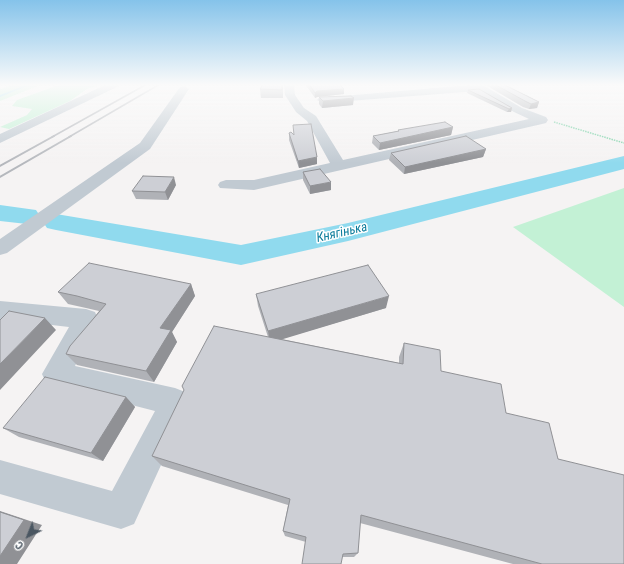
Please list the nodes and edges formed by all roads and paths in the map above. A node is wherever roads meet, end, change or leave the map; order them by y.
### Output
1 (60, 110) edge
2 (169, 110) edge
3 (300, 110) edge
4 (519, 110) edge
5 (542, 120) junction
6 (0, 139) edge
7 (624, 143) edge
8 (339, 167) junction
9 (226, 185) dead end
10 (0, 248) edge
11 (0, 310) edge
12 (0, 477) edge

1 - 6 street
2 - 10 street
3 - 8 street
4 - 5 street
5 - 7 path
5 - 8 street
8 - 9 street
11 - 12 street

